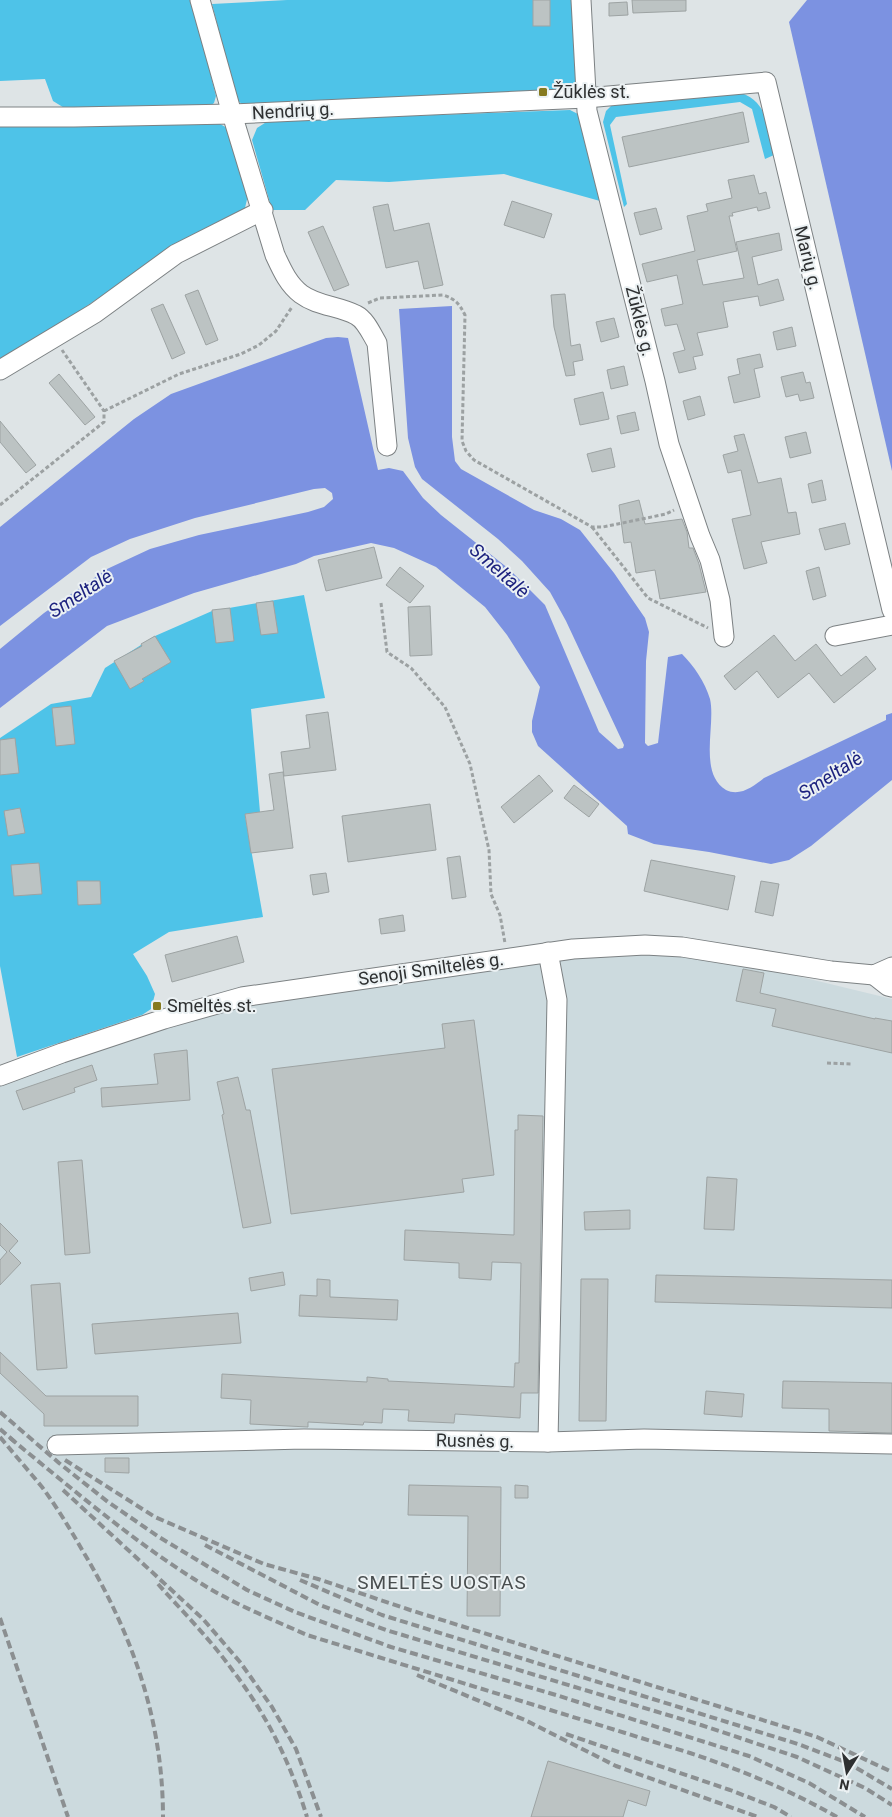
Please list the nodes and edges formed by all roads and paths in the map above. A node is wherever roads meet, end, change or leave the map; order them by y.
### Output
1 (200, 0) edge
2 (581, 0) edge
3 (586, 98) junction
4 (232, 114) junction
5 (0, 116) edge
6 (263, 210) junction
7 (300, 294) junction
8 (358, 316) junction
9 (54, 338) junction
10 (0, 370) edge
11 (104, 410) junction
12 (387, 446) dead end
13 (688, 504) junction
14 (0, 505) edge
15 (592, 527) junction
16 (381, 603) dead end
17 (892, 610) edge
18 (892, 625) edge
19 (835, 636) dead end
20 (724, 637) joint
21 (548, 952) junction
22 (507, 958) junction
23 (892, 967) edge
24 (874, 975) junction
25 (892, 987) edge
26 (827, 1063) dead end
27 (852, 1064) dead end
28 (0, 1076) edge
29 (548, 1442) junction
30 (892, 1444) edge
31 (57, 1445) dead end

1 - 4 street
2 - 3 street, Žūklės g.
3 - 4 street, Nendrių g.
3 - 13 street, Žūklės g.
3 - 17 street, Marių g.
4 - 5 street, Nendrių g.
4 - 6 street
6 - 7 street
6 - 9 street
7 - 8 street
7 - 11 path
8 - 12 street
8 - 15 path
9 - 10 street
9 - 11 path
11 - 14 path
13 - 15 path
13 - 20 street, Žūklės g.
15 - 20 path
16 - 22 path
18 - 19 street
21 - 22 street, Senoji Smiltelės g.
21 - 24 street, Senoji Smiltelės g.
21 - 29 street
22 - 28 street, Senoji Smiltelės g.
23 - 24 street, Senoji Smiltelės g.
24 - 25 street, Senoji Smiltelės g.
26 - 27 path
29 - 30 street, Rusnės g.
29 - 31 street, Rusnės g.

